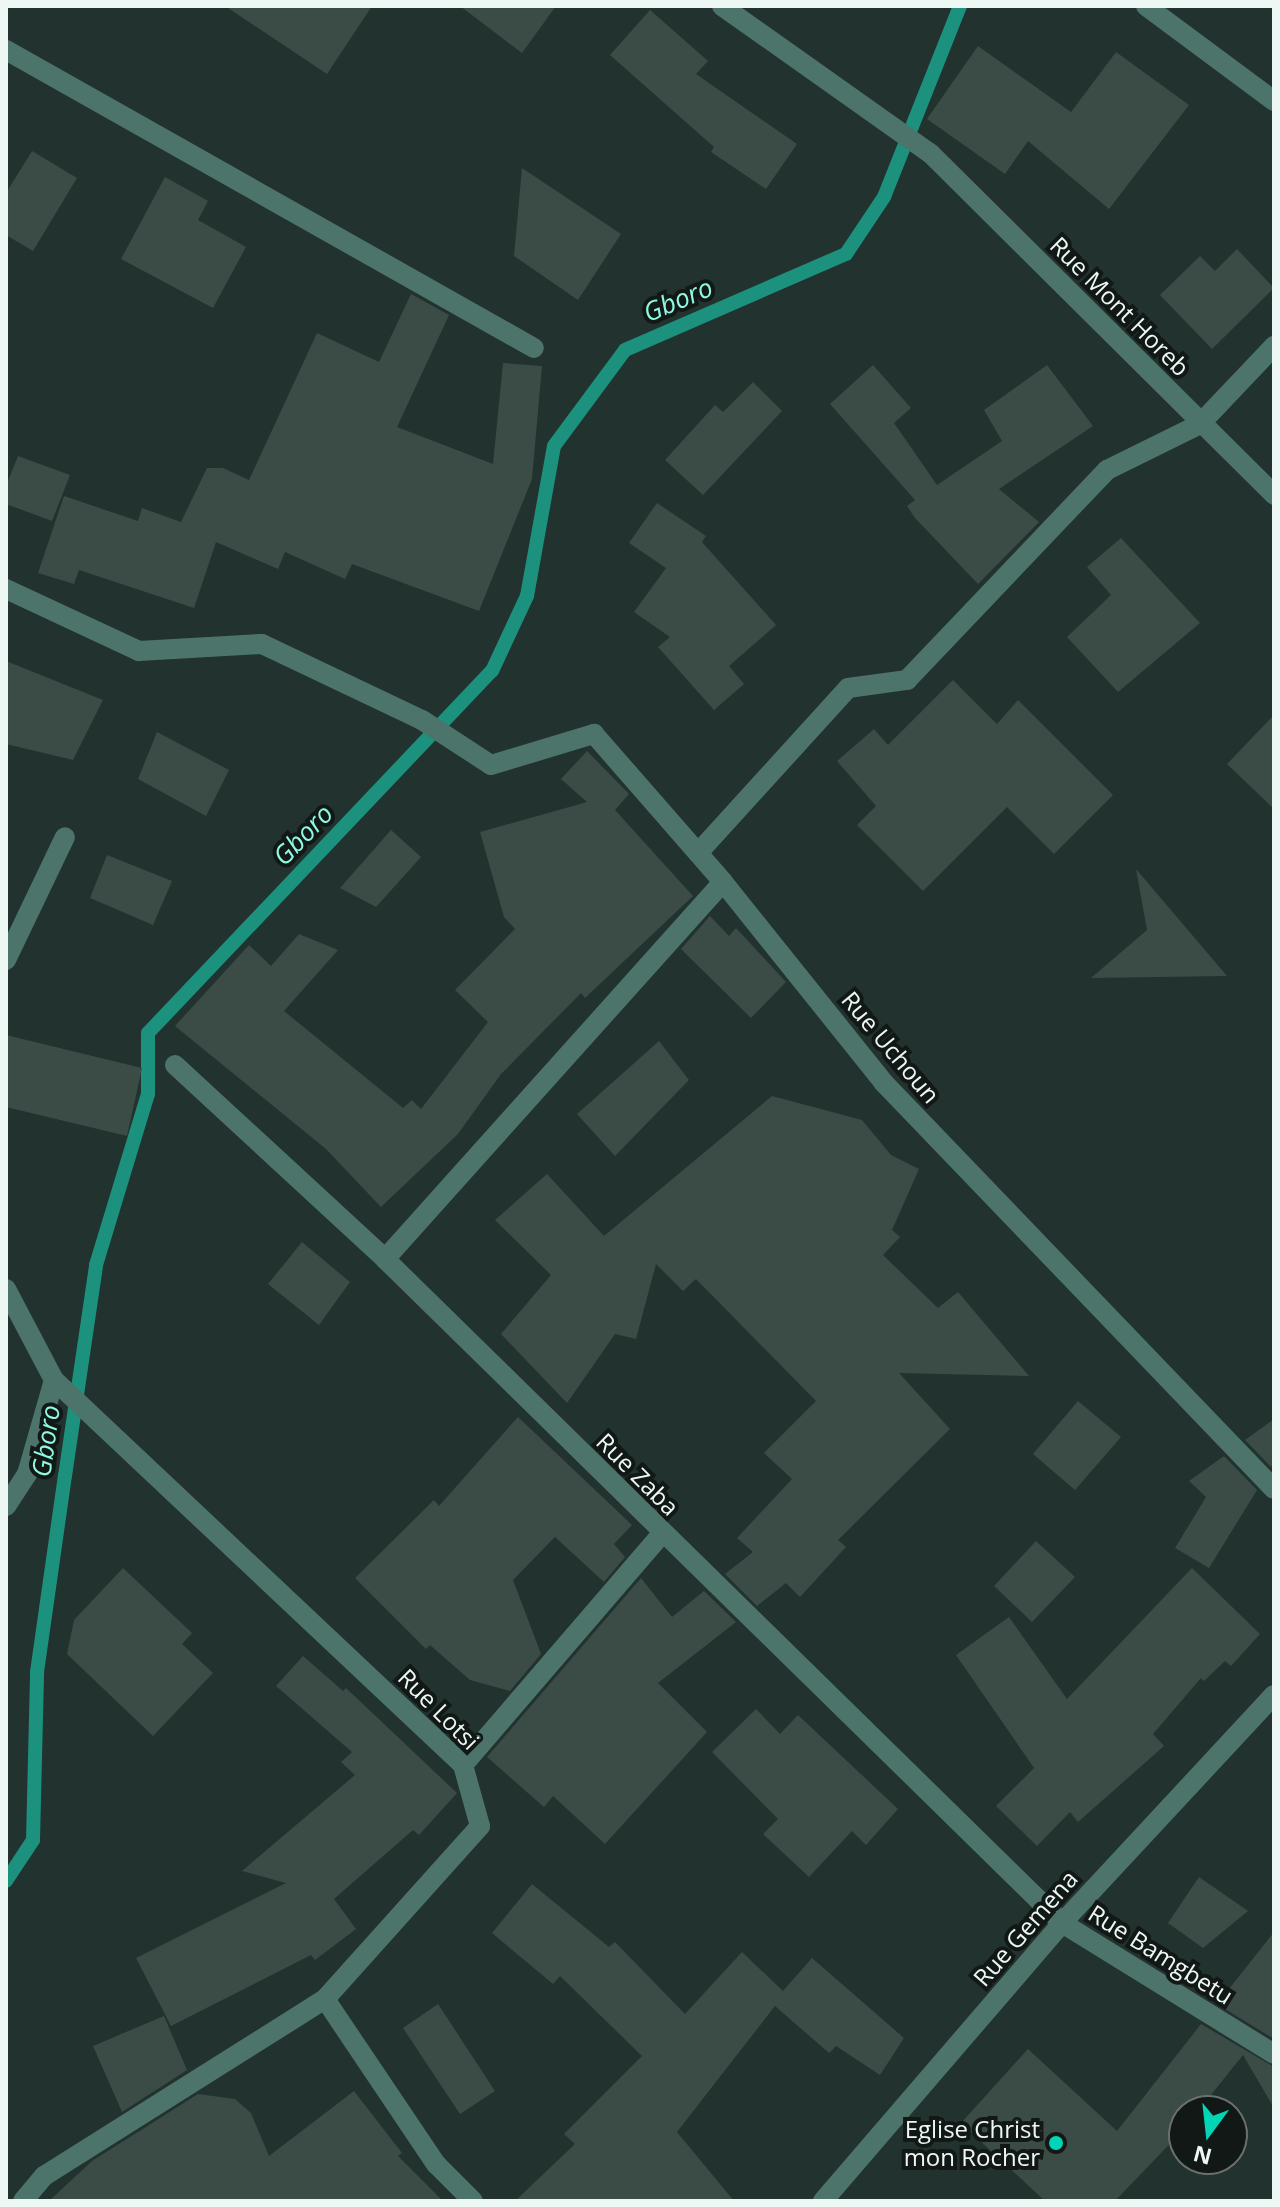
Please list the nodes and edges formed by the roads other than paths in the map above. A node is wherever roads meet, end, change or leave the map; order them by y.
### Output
1 (722, 6) edge
2 (1146, 6) edge
3 (6, 50) edge
4 (1274, 101) edge
5 (1274, 346) edge
6 (534, 348) dead end
7 (1200, 424) junction
8 (1274, 495) edge
9 (6, 589) edge
10 (65, 837) dead end
11 (698, 853) junction
12 (723, 882) junction
13 (6, 960) edge
14 (175, 1065) dead end
15 (385, 1259) junction
16 (6, 1289) edge
17 (54, 1380) junction
18 (1274, 1489) edge
19 (6, 1506) edge
20 (661, 1535) junction
21 (1274, 1695) edge
22 (463, 1765) junction
23 (1062, 1923) junction
24 (325, 1999) junction
25 (1274, 2054) edge
26 (23, 2201) edge
27 (473, 2201) edge
28 (823, 2201) edge

1 - 7 street, Rue Mont Horeb
2 - 4 street
3 - 6 street
5 - 7 street
7 - 8 street, Rue Mont Horeb
7 - 11 street
9 - 11 street, Rue Uchoun
10 - 13 street
11 - 12 street, Rue Uchoun
12 - 15 street
12 - 18 street, Rue Uchoun
14 - 15 street, Rue Zaba
15 - 20 street, Rue Zaba
16 - 17 street, Rue Lotsi
17 - 19 street
17 - 22 street, Rue Lotsi
20 - 22 street
20 - 23 street, Rue Zaba
21 - 23 street, Rue Gemena
22 - 24 street, Rue Lotsi
23 - 25 street, Rue Bamgbetu
23 - 28 street, Rue Gemena
24 - 26 street
24 - 27 street

